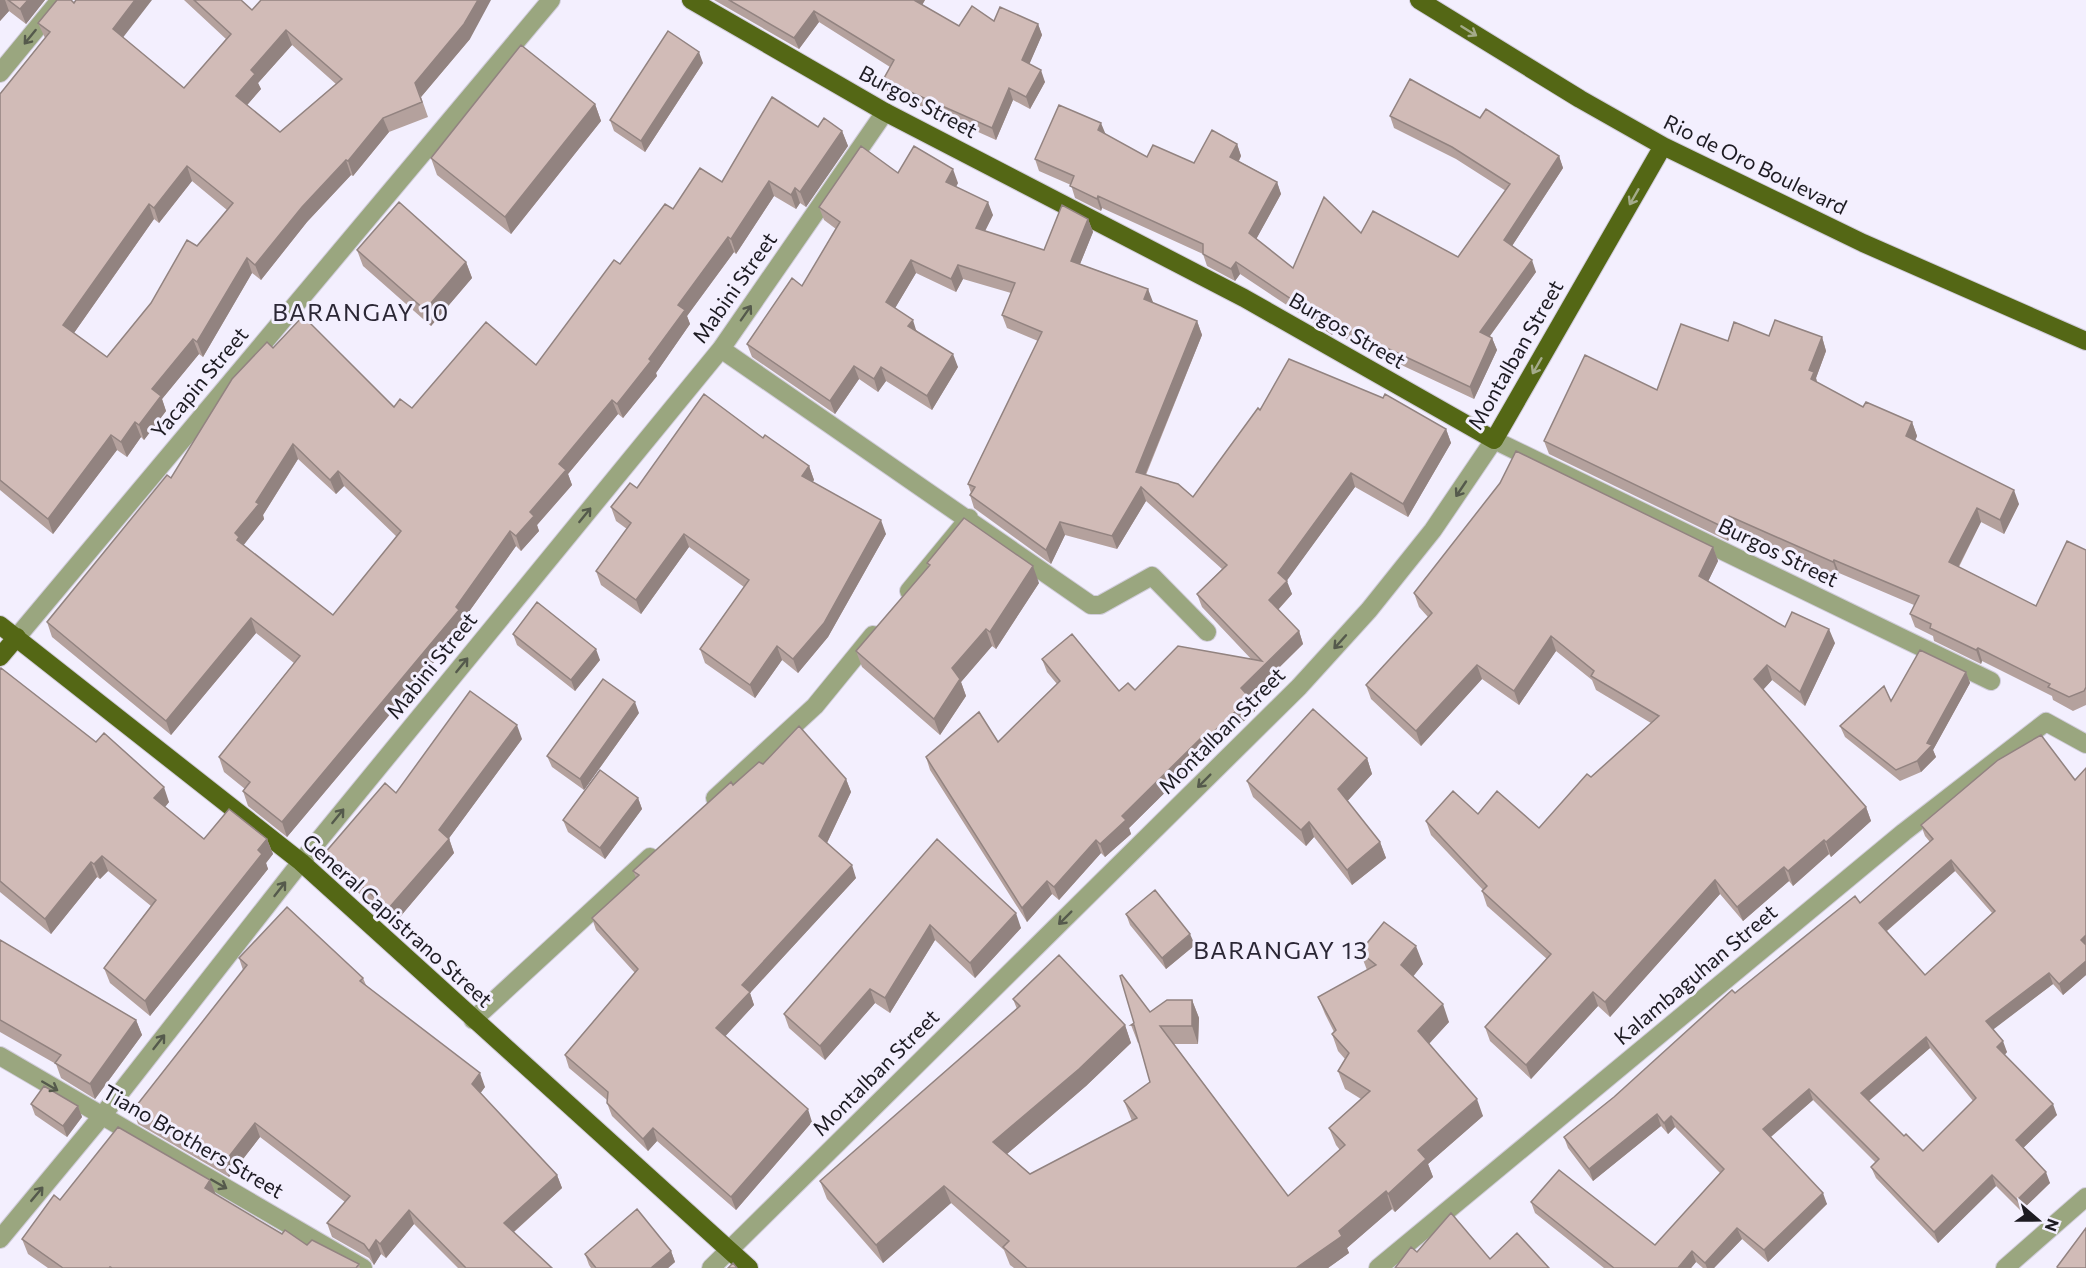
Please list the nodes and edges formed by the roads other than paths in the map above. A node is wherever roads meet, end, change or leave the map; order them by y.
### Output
1 (60, 0) edge
2 (551, 0) edge
3 (691, 0) edge
4 (1419, 0) edge
5 (0, 74) edge
6 (885, 112) junction
7 (1663, 146) junction
8 (2086, 341) edge
9 (721, 349) junction
10 (1494, 440) junction
11 (969, 518) junction
12 (895, 608) edge
13 (0, 625) edge
14 (881, 626) edge
15 (1207, 632) dead end
16 (16, 637) junction
17 (0, 657) edge
18 (1991, 681) dead end
19 (2086, 744) edge
20 (702, 810) edge
21 (666, 843) edge
22 (301, 862) junction
23 (474, 1020) junction
24 (0, 1056) edge
25 (102, 1116) junction
26 (2086, 1197) edge
27 (0, 1239) edge
28 (729, 1250) junction
29 (363, 1268) edge
30 (711, 1268) edge
31 (749, 1268) edge
32 (1378, 1268) edge
33 (2005, 1268) edge

1 -> 5 street
2 - 16 street, Yacapin Street
3 - 6 main road, Burgos Street
4 -> 7 main road, Rio de Oro Boulevard
9 -> 6 street, Mabini Street
6 - 10 main road, Burgos Street
7 - 8 main road, Rio de Oro Boulevard
7 -> 10 main road, Montalban Street
9 - 11 street
22 -> 9 street, Mabini Street
10 - 18 street, Burgos Street
10 -> 28 street, Montalban Street
11 - 12 street
11 - 15 street
13 - 16 main road, General Capistrano Street
14 - 20 street
16 - 17 main road, Yacapin Street
16 - 22 main road, General Capistrano Street
19 - 32 street, Kalambaguhan Street
21 - 23 street
22 - 23 main road, General Capistrano Street
25 -> 22 street, Mabini Street
23 - 28 main road, General Capistrano Street
24 -> 25 street, Tiano Brothers Street
27 -> 25 street, Mabini Street
25 -> 29 street, Tiano Brothers Street
26 - 33 street
28 - 30 street, Montalban Street
28 - 31 main road, General Capistrano Street

